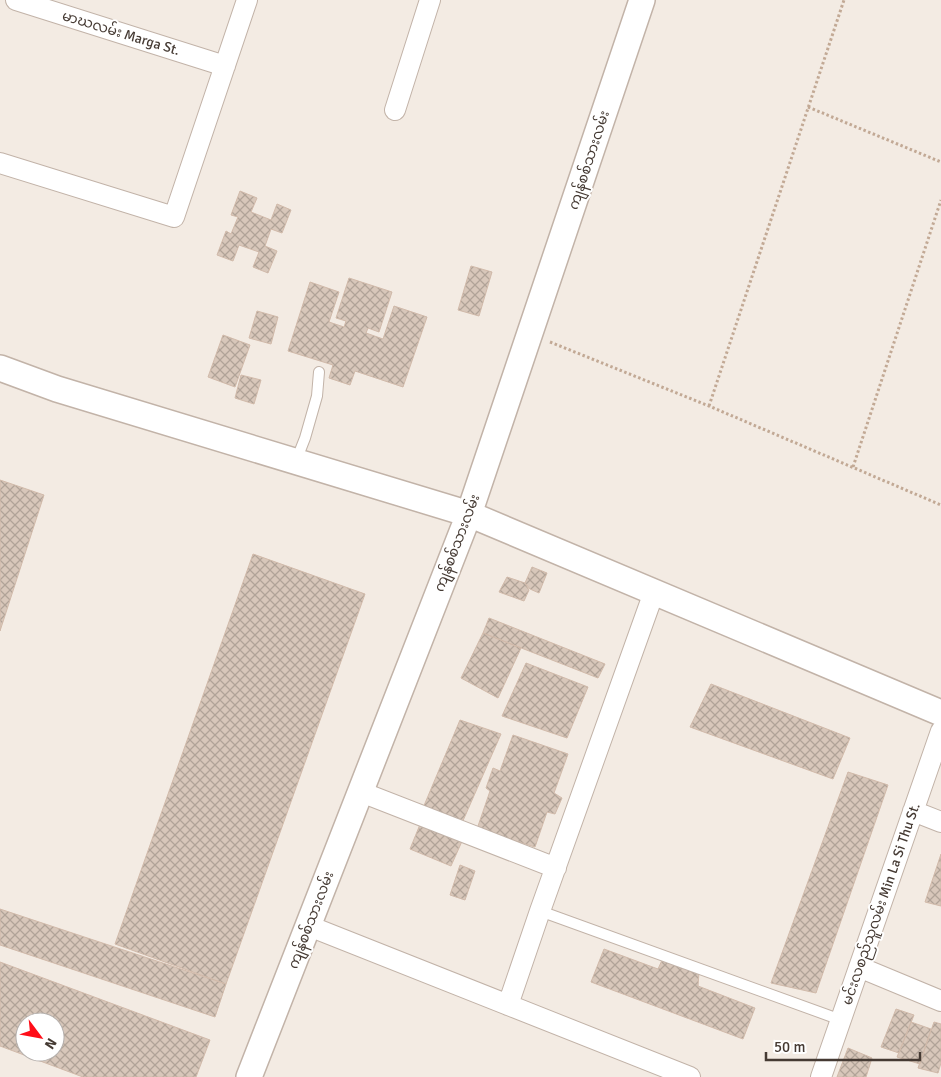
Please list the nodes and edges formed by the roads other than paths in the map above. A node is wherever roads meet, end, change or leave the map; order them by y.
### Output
1 (16, 0) edge
2 (247, 0) edge
3 (430, 0) edge
4 (642, 0) edge
5 (225, 66) junction
6 (395, 110) dead end
7 (0, 163) edge
8 (0, 368) edge
9 (319, 372) dead end
10 (296, 461) junction
11 (470, 514) junction
12 (654, 592) junction
13 (941, 713) edge
14 (941, 731) edge
15 (361, 792) junction
16 (913, 811) junction
17 (941, 822) edge
18 (556, 868) junction
19 (540, 911) junction
20 (309, 926) junction
21 (859, 967) junction
22 (941, 1001) edge
23 (508, 1005) junction
24 (841, 1020) junction
25 (649, 1069) edge
26 (249, 1077) edge
27 (690, 1077) edge
28 (821, 1077) edge

1 - 5 street, မာဃလမ်း Marga St.
2 - 5 street
3 - 6 street
4 - 11 street, ကျန်စစ်သားလမ်း
5 - 7 street
8 - 10 street
9 - 10 lane
10 - 11 street
11 - 12 street
11 - 15 street, ကျန်စစ်သားလမ်း
12 - 13 street
12 - 18 street
14 - 16 street, မင်းလစည်သူလမ်း Min La Si Thu St.
15 - 18 street
15 - 20 street, ကျန်စစ်သားလမ်း
16 - 17 street
16 - 21 street, မင်းလစည်သူလမ်း Min La Si Thu St.
18 - 19 street
19 - 23 street
19 - 24 lane
20 - 23 street
20 - 26 street, ကျန်စစ်သားလမ်း
21 - 22 street
21 - 24 street, မင်းလစည်သူလမ်း Min La Si Thu St.
23 - 25 street
24 - 28 street, မင်းလစည်သူလမ်း Min La Si Thu St.
25 - 27 street

